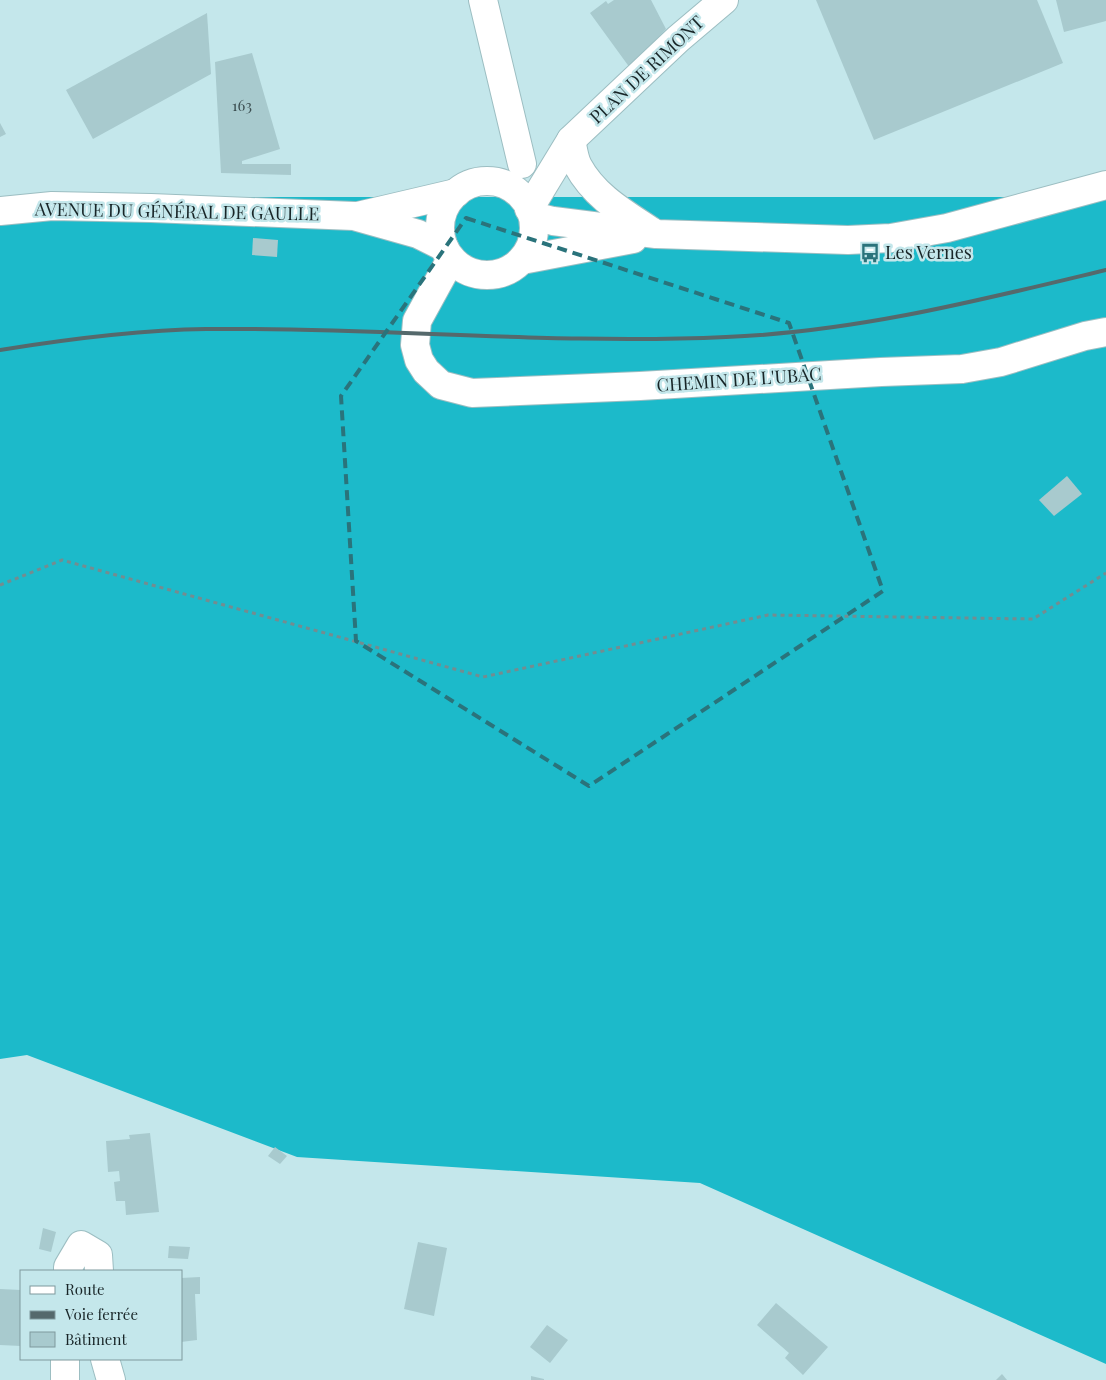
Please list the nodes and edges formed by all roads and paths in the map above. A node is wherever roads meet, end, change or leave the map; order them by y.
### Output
1 (483, 0) edge
2 (724, 0) edge
3 (571, 140) junction
4 (522, 164) junction
5 (495, 182) junction
6 (1106, 185) edge
7 (456, 193) junction
8 (0, 211) edge
9 (531, 212) junction
10 (354, 216) junction
11 (656, 234) junction
12 (447, 253) junction
13 (522, 260) junction
14 (478, 275) junction
15 (417, 321) junction
16 (1106, 332) edge
17 (1106, 573) edge
18 (0, 585) edge
19 (68, 1270) edge
20 (99, 1270) edge
21 (66, 1360) edge
22 (105, 1360) edge
23 (66, 1380) edge
24 (111, 1380) edge

1 - 4 street
2 - 3 street, PLAN DE RIMONT
3 - 4 street, PLAN DE RIMONT
3 - 9 street, PLAN DE RIMONT
3 - 11 street
4 - 5 street, PLAN DE RIMONT
5 - 7 street
5 - 9 street
6 - 11 street
7 - 10 street, AVENUE DU GÉNÉRAL DE GAULLE
7 - 12 street
8 - 10 street, AVENUE DU GÉNÉRAL DE GAULLE
9 - 11 street
9 - 13 street
10 - 12 street, AVENUE DU GÉNÉRAL DE GAULLE
11 - 13 street
12 - 14 street
12 - 15 street, CHEMIN DE L'UBAC
13 - 14 street
14 - 15 street
15 - 16 street, CHEMIN DE L'UBAC
17 - 18 path
19 - 20 street
21 - 23 street
22 - 24 street

